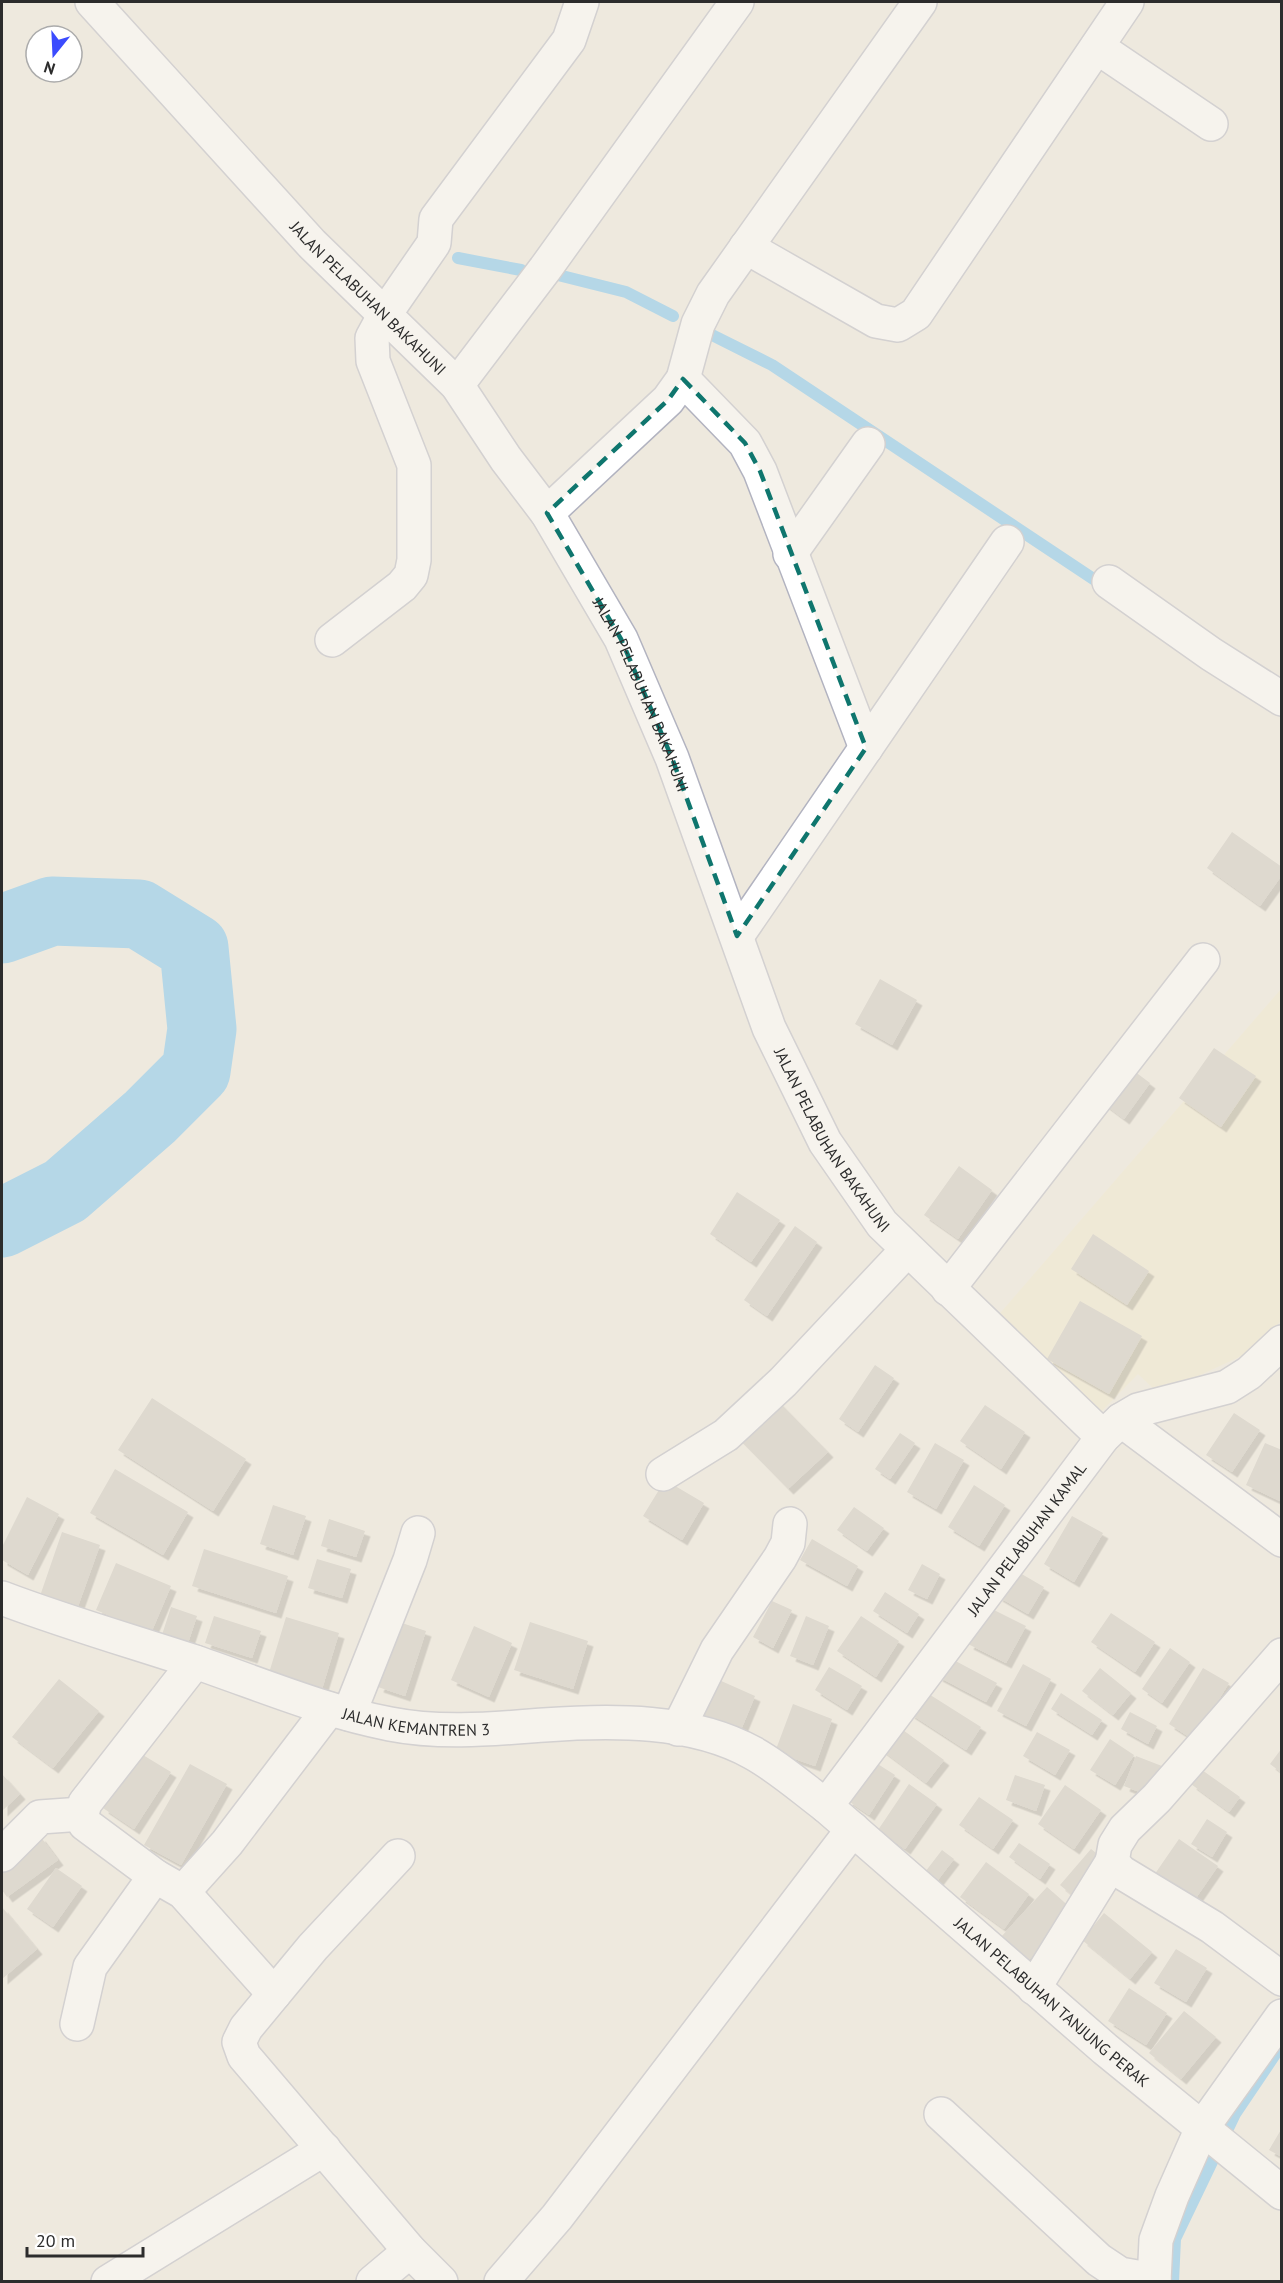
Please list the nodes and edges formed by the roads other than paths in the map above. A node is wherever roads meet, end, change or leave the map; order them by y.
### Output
1 (92, 2) edge
2 (582, 2) edge
3 (737, 2) edge
4 (920, 2) edge
5 (1127, 2) edge
6 (1097, 47) junction
7 (1211, 124) dead end
8 (746, 247) junction
9 (385, 314) junction
10 (683, 379) junction
11 (457, 385) junction
12 (868, 444) dead end
13 (548, 513) junction
14 (1006, 543) dead end
15 (790, 554) junction
16 (1109, 582) dead end
17 (332, 640) dead end
18 (1281, 699) edge
19 (866, 748) junction
20 (737, 936) junction
21 (1203, 960) dead end
22 (908, 1250) junction
23 (948, 1289) junction
24 (1281, 1342) edge
25 (1112, 1428) junction
26 (663, 1474) dead end
27 (790, 1524) dead end
28 (418, 1533) dead end
29 (1281, 1540) edge
30 (2, 1598) edge
31 (1281, 1655) edge
32 (195, 1662) junction
33 (339, 1712) junction
34 (678, 1729) junction
35 (826, 1806) junction
36 (82, 1814) junction
37 (854, 1829) junction
38 (2, 1855) edge
39 (398, 1856) dead end
40 (1112, 1862) junction
41 (155, 1876) junction
42 (183, 1892) junction
43 (1281, 1979) edge
44 (1034, 1988) junction
45 (274, 1994) junction
46 (1281, 2016) edge
47 (77, 2024) dead end
48 (941, 2114) dead end
49 (1215, 2139) junction
50 (324, 2150) junction
51 (1281, 2193) edge
52 (410, 2251) junction
53 (1154, 2281) edge
54 (108, 2282) edge
55 (373, 2282) edge
56 (441, 2282) edge
57 (501, 2282) edge

1 - 9 street, JALAN PELABUHAN BAKAHUNI
2 - 9 street
3 - 11 street
4 - 8 street
5 - 6 street
6 - 7 street
6 - 8 street
8 - 10 street
9 - 11 street, JALAN PELABUHAN BAKAHUNI
9 - 17 street
10 - 13 street
10 - 15 street
11 - 13 street, JALAN PELABUHAN BAKAHUNI
12 - 15 street
13 - 20 street, JALAN PELABUHAN BAKAHUNI
14 - 19 street
15 - 19 street
16 - 18 street
19 - 20 street
20 - 22 street, JALAN PELABUHAN BAKAHUNI
21 - 23 street
22 - 23 street, JALAN PELABUHAN BAKAHUNI
22 - 26 street
23 - 25 street, JALAN PELABUHAN BAKAHUNI
24 - 25 street, JALAN PELABUHAN KAMAL
25 - 29 street, JALAN PELABUHAN BAKAHUNI
25 - 35 street, JALAN PELABUHAN KAMAL
27 - 34 street
28 - 33 street
30 - 32 street, JALAN KEMANTREN 3
31 - 40 street
32 - 33 street, JALAN KEMANTREN 3
32 - 36 street
33 - 34 street, JALAN KEMANTREN 3
33 - 42 street
34 - 35 street, JALAN KEMANTREN 3
35 - 37 street, JALAN PELABUHAN TANJUNG PERAK
36 - 38 street
36 - 41 street
37 - 44 street, JALAN PELABUHAN TANJUNG PERAK
37 - 57 street
39 - 45 street
40 - 43 street
40 - 44 street
41 - 42 street
41 - 47 street
42 - 45 street
44 - 49 street, JALAN PELABUHAN TANJUNG PERAK
45 - 50 street
46 - 49 street
48 - 53 street
49 - 51 street, JALAN PELABUHAN TANJUNG PERAK
49 - 53 street
50 - 52 street
50 - 54 street
52 - 55 street
52 - 56 street

